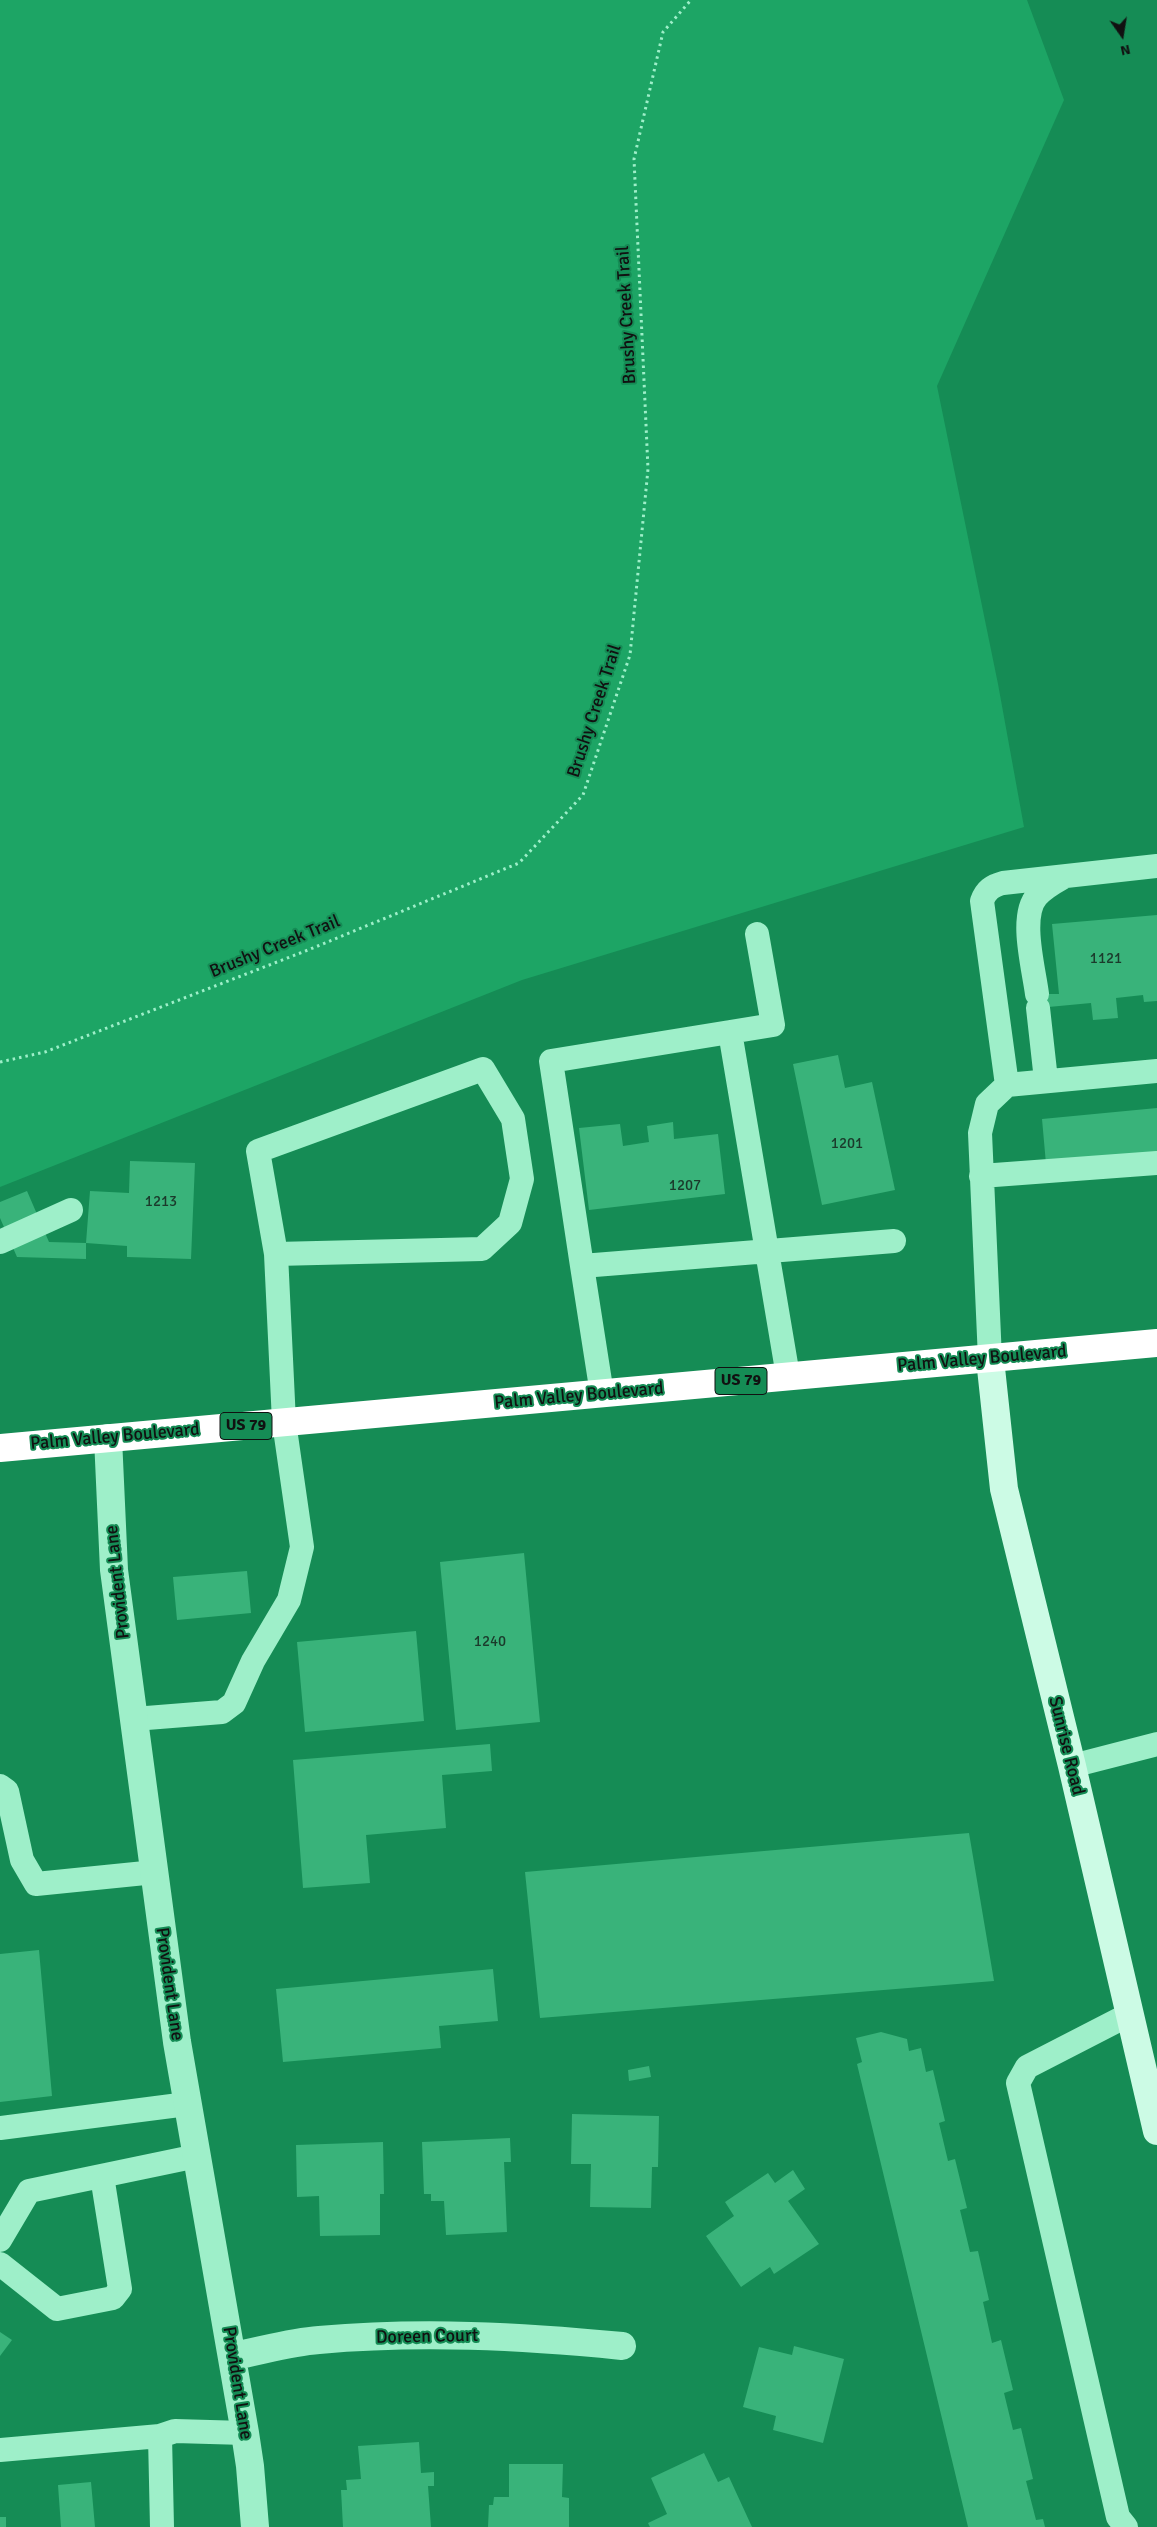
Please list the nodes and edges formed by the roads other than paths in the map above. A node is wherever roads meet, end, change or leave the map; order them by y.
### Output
1 (1157, 866) edge
2 (1066, 877) junction
3 (757, 934) dead end
4 (730, 1032) junction
5 (1157, 1071) edge
6 (1046, 1080) junction
7 (1007, 1085) junction
8 (1157, 1163) edge
9 (981, 1176) junction
10 (71, 1210) dead end
11 (894, 1241) dead end
12 (0, 1242) edge
13 (766, 1251) junction
14 (276, 1254) junction
15 (582, 1266) junction
16 (1157, 1343) edge
17 (990, 1358) junction
18 (788, 1376) junction
19 (602, 1394) junction
20 (284, 1422) junction
21 (108, 1438) junction
22 (0, 1448) edge
23 (134, 1719) junction
24 (1157, 1744) edge
25 (1072, 1766) junction
26 (0, 1786) edge
27 (155, 1872) junction
28 (1130, 2014) junction
29 (188, 2104) junction
30 (0, 2128) edge
31 (1157, 2131) edge
32 (197, 2156) junction
33 (102, 2176) junction
34 (0, 2240) edge
35 (0, 2264) edge
36 (622, 2346) dead end
37 (233, 2356) junction
38 (245, 2433) junction
39 (160, 2436) junction
40 (0, 2450) edge
41 (162, 2527) edge
42 (254, 2527) edge
43 (1126, 2527) edge

1 - 2 lane
2 - 6 lane
2 - 7 lane
3 - 4 lane
4 - 13 lane
4 - 15 lane
5 - 6 lane
6 - 7 lane
7 - 9 lane
8 - 9 lane
9 - 17 lane
10 - 12 lane
11 - 13 lane
13 - 15 lane
13 - 18 lane
14 - 14 lane
14 - 20 lane
15 - 19 lane
16 - 17 highway, Palm Valley Boulevard / US 79
17 - 18 highway, Palm Valley Boulevard / US 79
17 - 25 main road, Sunrise Road
18 - 19 highway, Palm Valley Boulevard / US 79
19 - 20 highway, Palm Valley Boulevard / US 79
20 - 21 highway, Palm Valley Boulevard / US 79
20 - 23 lane
21 - 22 highway, Palm Valley Boulevard / US 79
21 - 23 street, Provident Lane
23 - 27 street, Provident Lane
24 - 25 lane
25 - 28 main road, Sunrise Road
26 - 27 lane
27 - 29 street, Provident Lane
28 - 31 main road, Sunrise Road
28 - 43 lane
29 - 30 lane
29 - 32 street, Provident Lane
32 - 33 lane
32 - 37 street, Provident Lane
33 - 34 lane
33 - 35 lane
36 - 37 street, Doreen Court
37 - 38 street, Provident Lane
38 - 39 lane
38 - 42 street, Provident Lane
39 - 40 lane
39 - 41 lane

